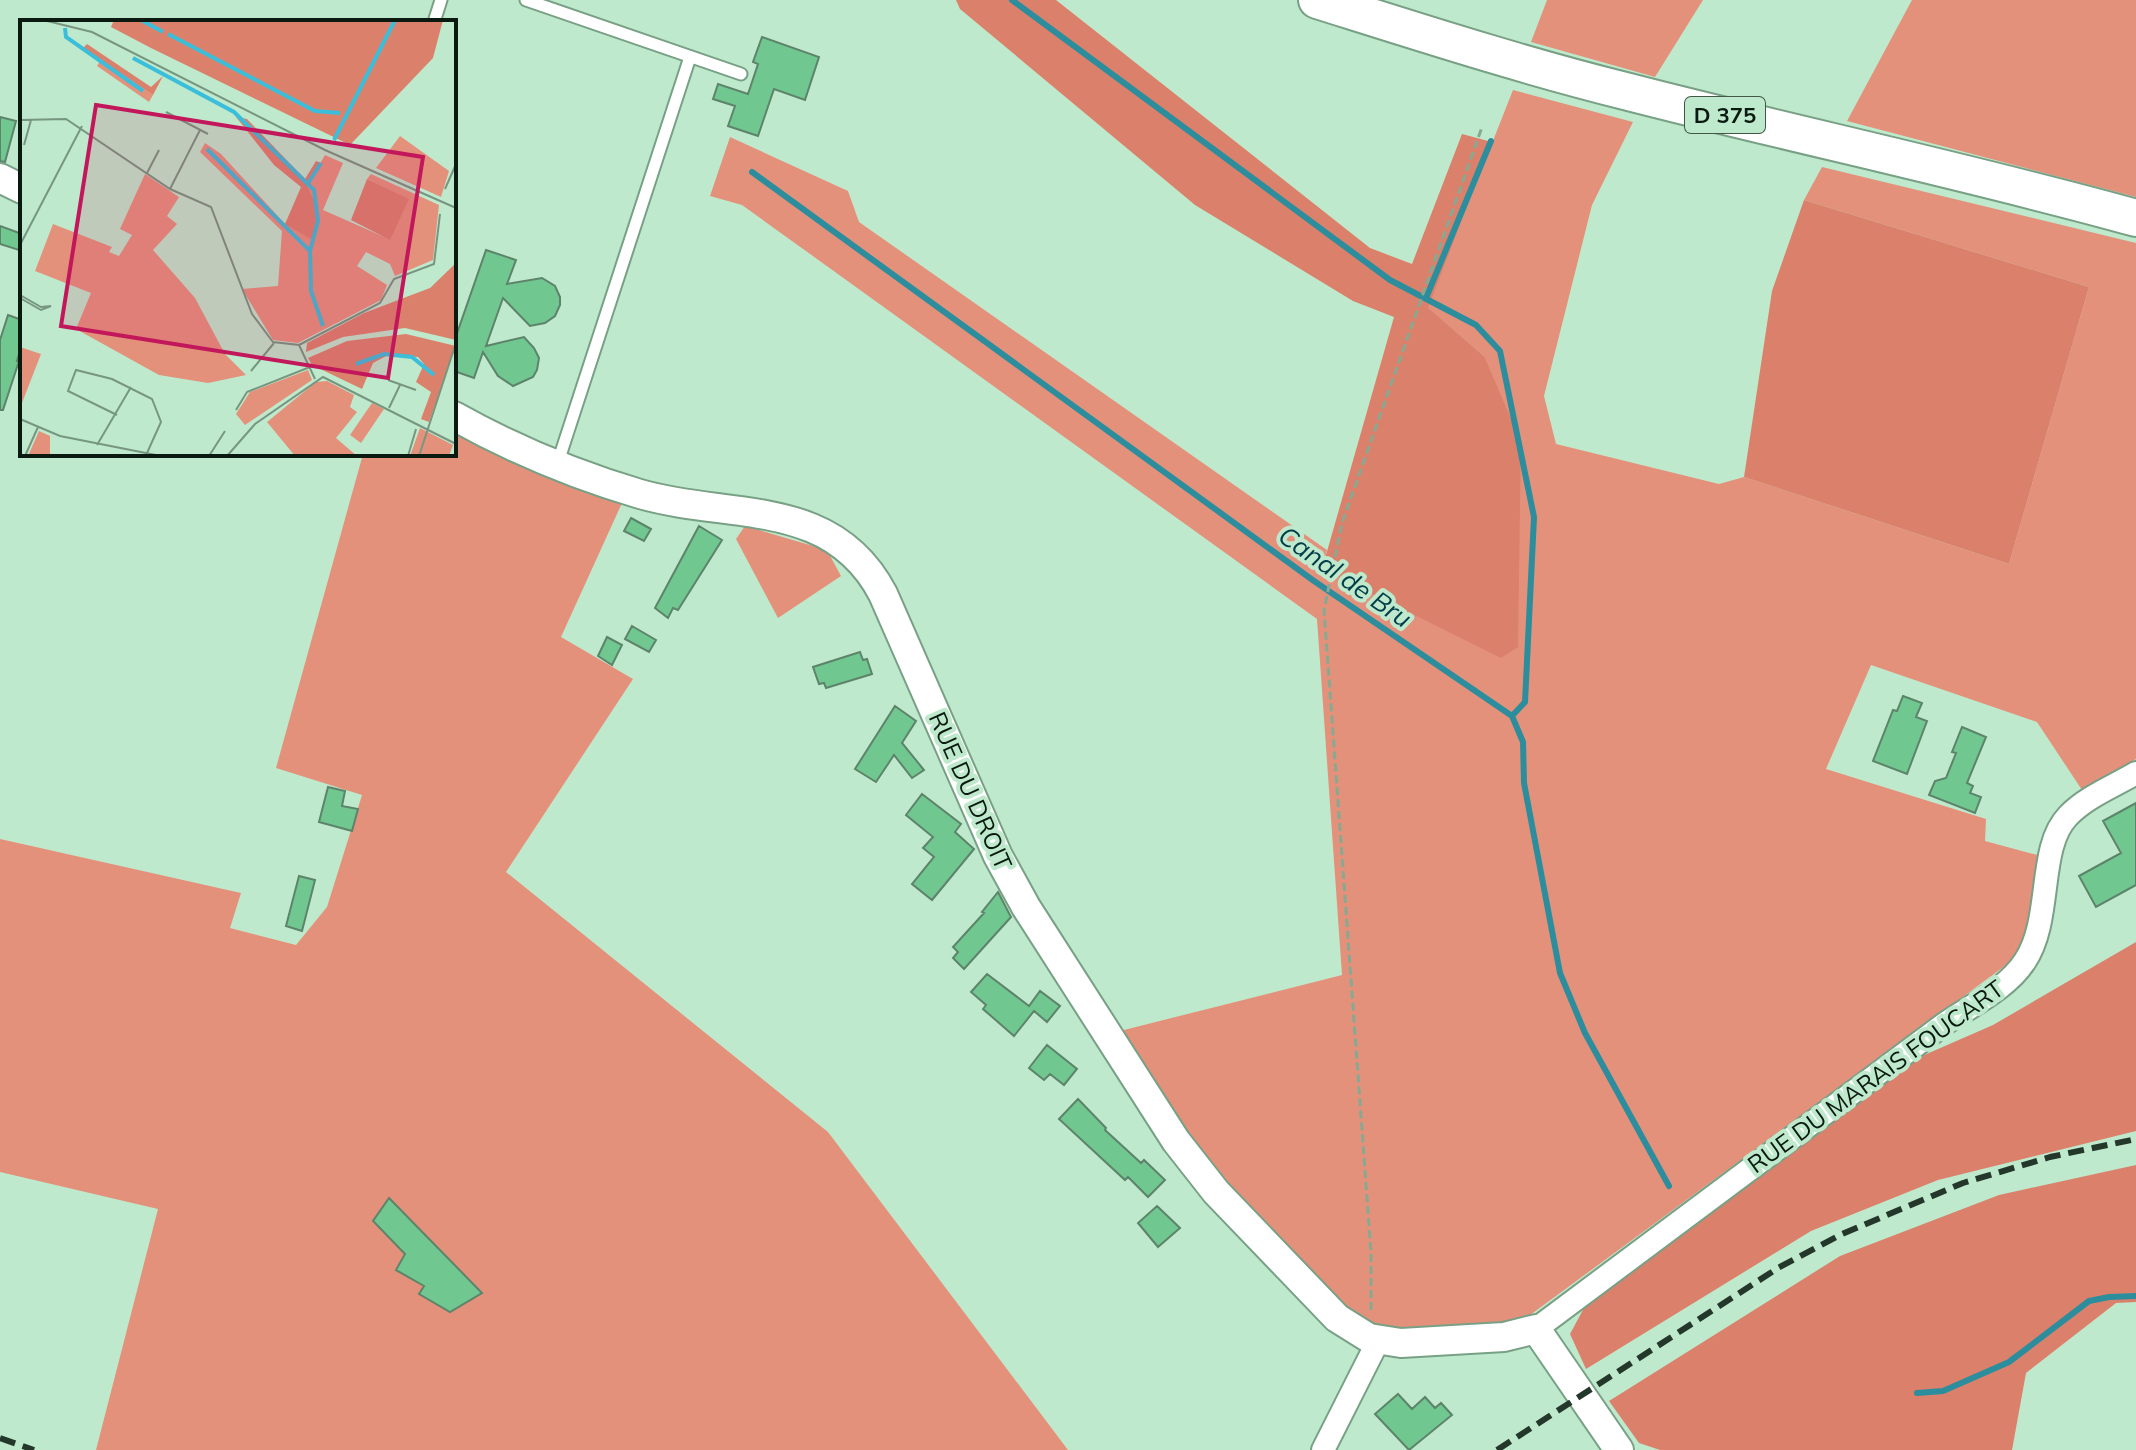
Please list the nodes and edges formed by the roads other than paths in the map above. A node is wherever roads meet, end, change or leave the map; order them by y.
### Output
1 (441, 0) edge
2 (526, 0) edge
3 (1317, 0) edge
4 (435, 20) edge
5 (690, 57) junction
6 (741, 74) dead end
7 (0, 178) edge
8 (20, 188) edge
9 (2136, 218) edge
10 (456, 417) edge
11 (557, 466) junction
12 (2136, 773) edge
13 (1536, 1329) junction
14 (1374, 1340) junction
15 (1323, 1450) edge
16 (1619, 1450) edge

1 - 4 lane
2 - 5 lane
3 - 9 main road, D 375
5 - 6 lane
5 - 11 lane
7 - 8 street
10 - 11 street, RUE DU DROIT
11 - 14 street, RUE DU DROIT
12 - 13 street, RUE DU MARAIS FOUCART
13 - 14 street
13 - 16 street
14 - 15 street

